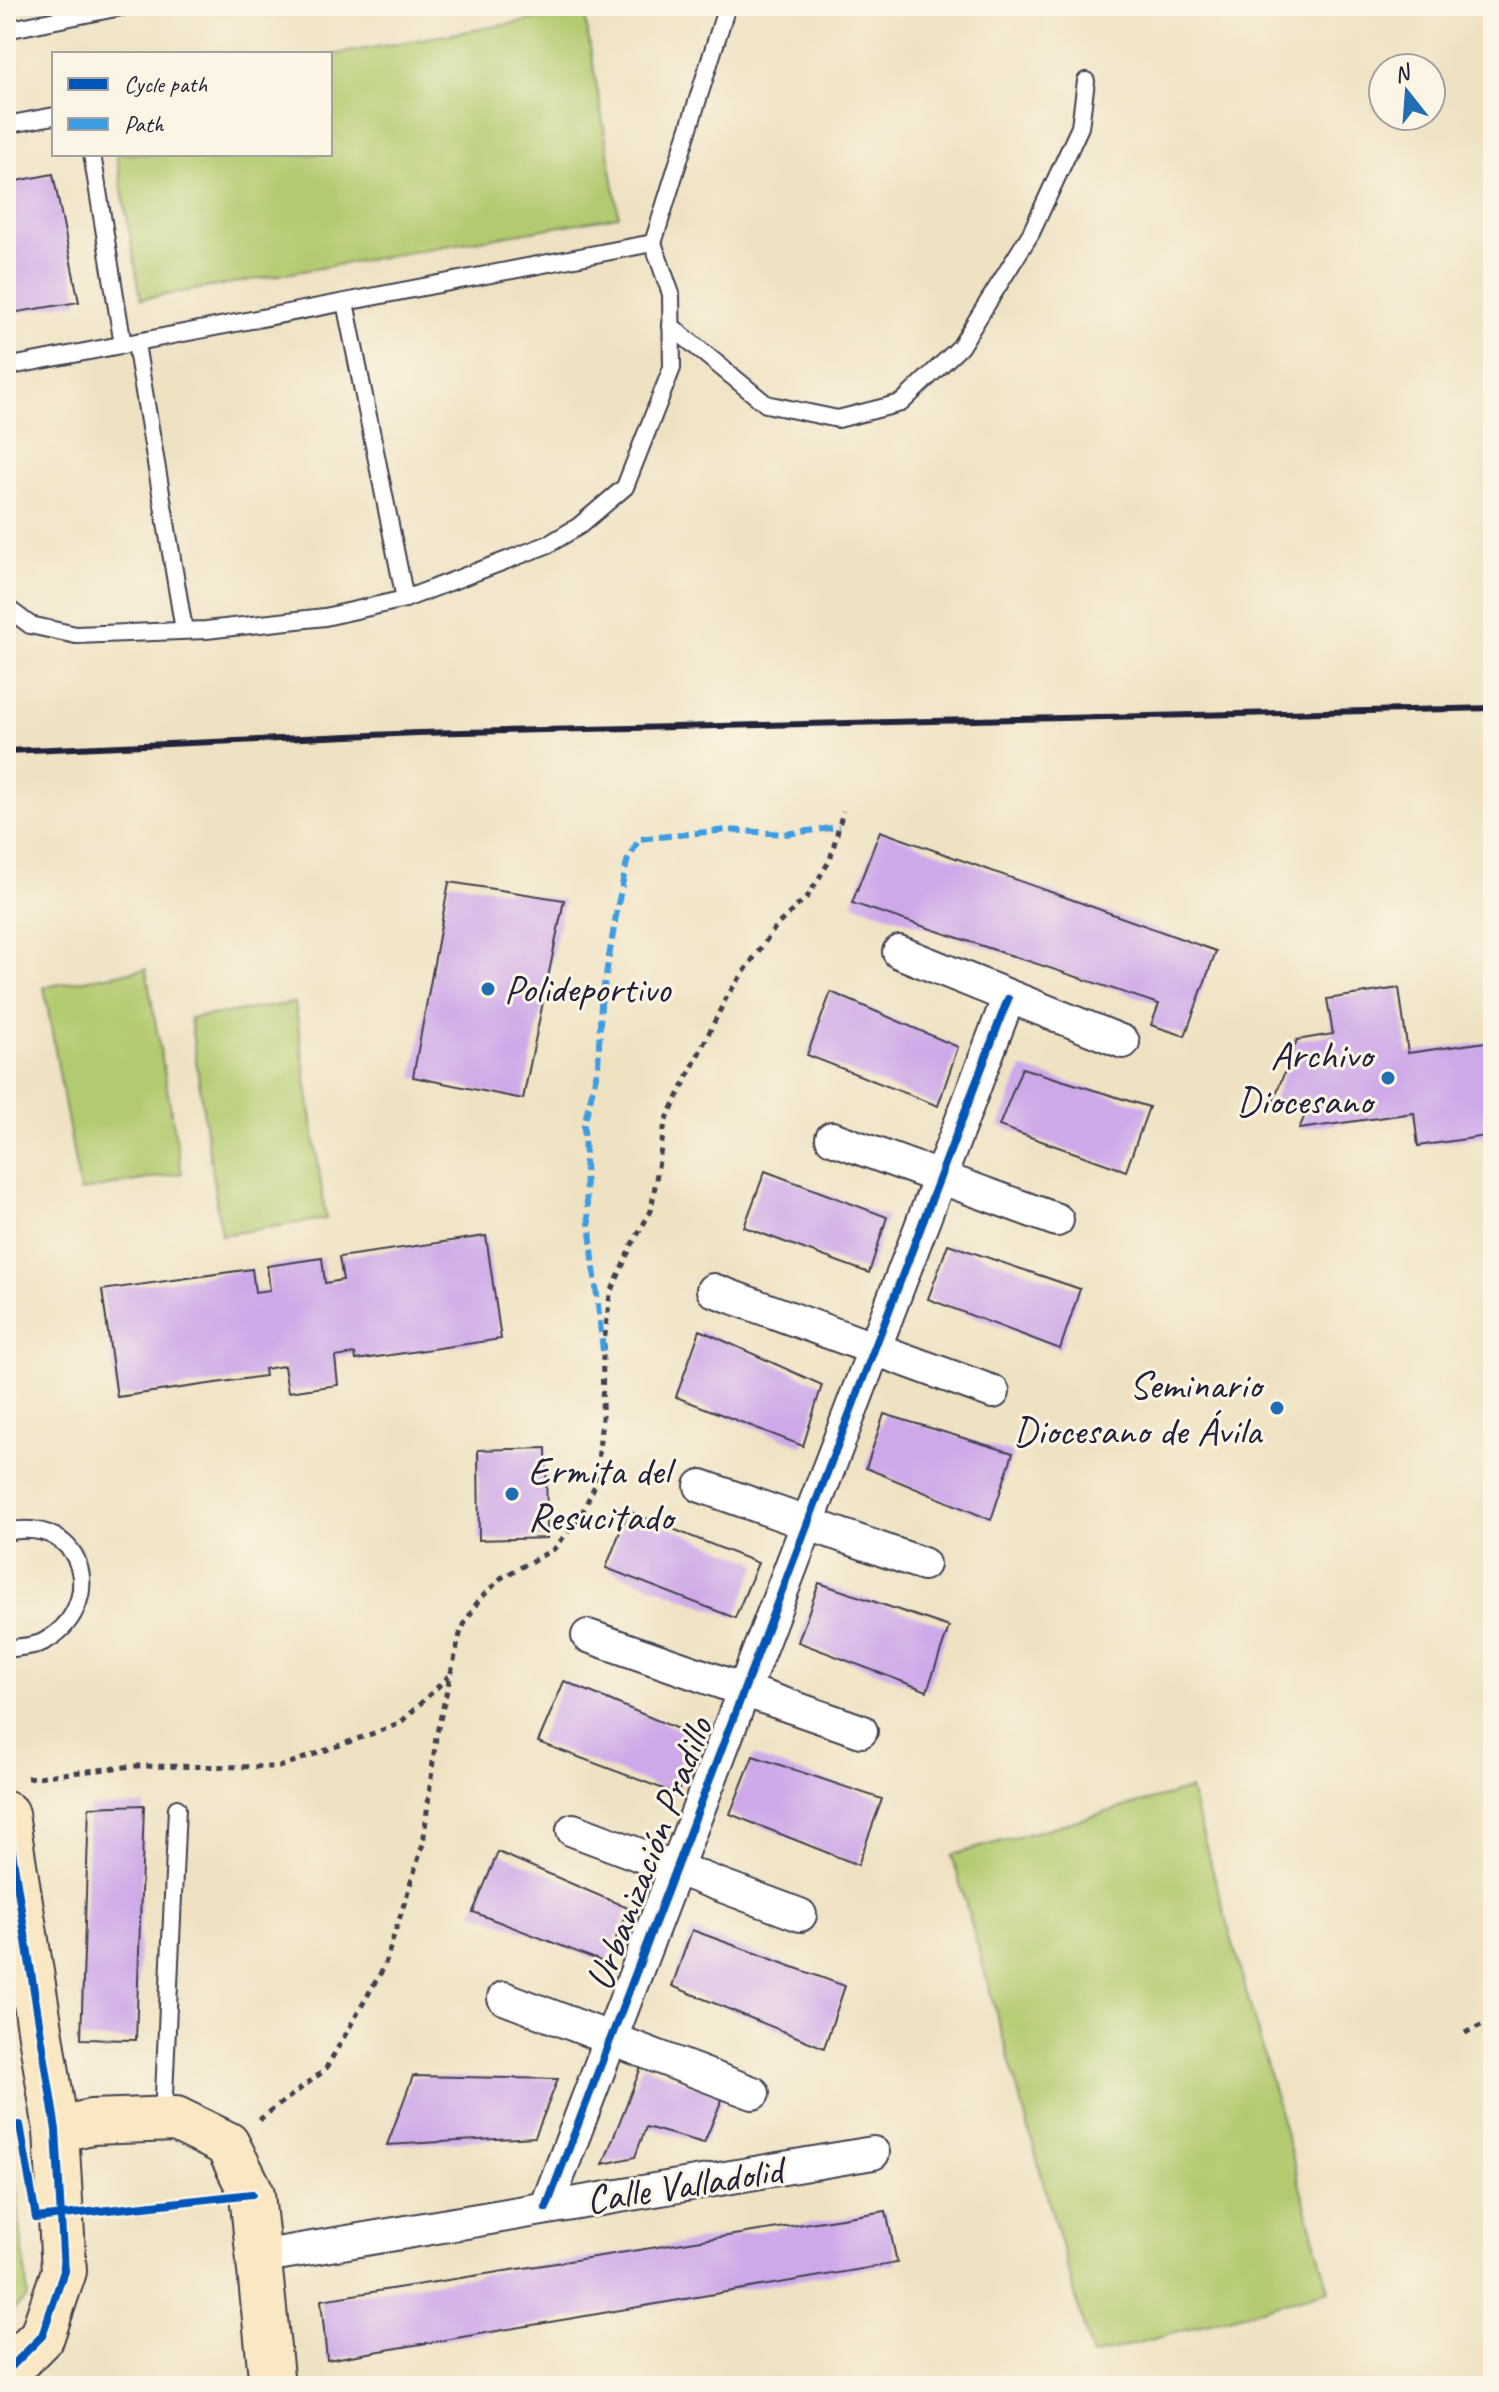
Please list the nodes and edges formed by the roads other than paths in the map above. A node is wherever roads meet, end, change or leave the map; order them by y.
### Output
1 (126, 6) edge
2 (727, 6) edge
3 (6, 30) edge
4 (1086, 81) dead end
5 (52, 116) edge
6 (6, 125) edge
7 (92, 156) edge
8 (653, 243) junction
9 (345, 302) junction
10 (671, 326) junction
11 (130, 344) junction
12 (6, 367) edge
13 (405, 599) junction
14 (6, 607) edge
15 (184, 630) junction
16 (899, 952) dead end
17 (1008, 999) junction
18 (1123, 1042) dead end
19 (832, 1138) dead end
20 (941, 1175) junction
21 (1057, 1220) dead end
22 (713, 1290) dead end
23 (874, 1349) junction
24 (993, 1392) dead end
25 (701, 1486) dead end
26 (808, 1521) junction
27 (6, 1532) edge
28 (923, 1564) dead end
29 (588, 1636) dead end
30 (6, 1649) edge
31 (743, 1693) junction
32 (861, 1731) dead end
33 (13, 1797) edge
34 (177, 1808) dead end
35 (573, 1830) dead end
36 (675, 1869) junction
37 (800, 1915) dead end
38 (504, 1998) dead end
39 (611, 2039) junction
40 (753, 2093) dead end
41 (162, 2119) junction
42 (56, 2130) junction
43 (873, 2153) dead end
44 (546, 2208) junction
45 (259, 2257) junction
46 (6, 2372) edge
47 (272, 2386) edge

1 - 3 lane
2 - 8 lane
4 - 10 lane
5 - 6 lane
7 - 11 lane
8 - 9 lane
8 - 10 lane
9 - 11 lane
9 - 13 lane
10 - 13 lane
11 - 12 lane
11 - 15 lane
13 - 15 lane
14 - 15 lane
16 - 17 street
17 - 18 street
17 - 20 street, Urbanización Pradillo
19 - 20 street
20 - 21 street
20 - 23 street, Urbanización Pradillo
22 - 23 street
23 - 24 street
23 - 26 street, Urbanización Pradillo
25 - 26 street
26 - 28 street
26 - 31 street, Urbanización Pradillo
27 - 30 lane
29 - 31 street, Urbanización Pradillo
31 - 32 street, Urbanización Pradillo
31 - 36 street, Urbanización Pradillo
33 - 42 street
34 - 41 lane
35 - 36 street, Urbanización Pradillo
36 - 37 street, Urbanización Pradillo
36 - 39 street, Urbanización Pradillo
38 - 39 street, Urbanización Pradillo
39 - 40 street, Urbanización Pradillo
39 - 44 street, Urbanización Pradillo
41 - 42 street
41 - 45 street
42 - 46 street
43 - 44 street, Calle Valladolid
44 - 45 street, Calle Valladolid
45 - 47 street

